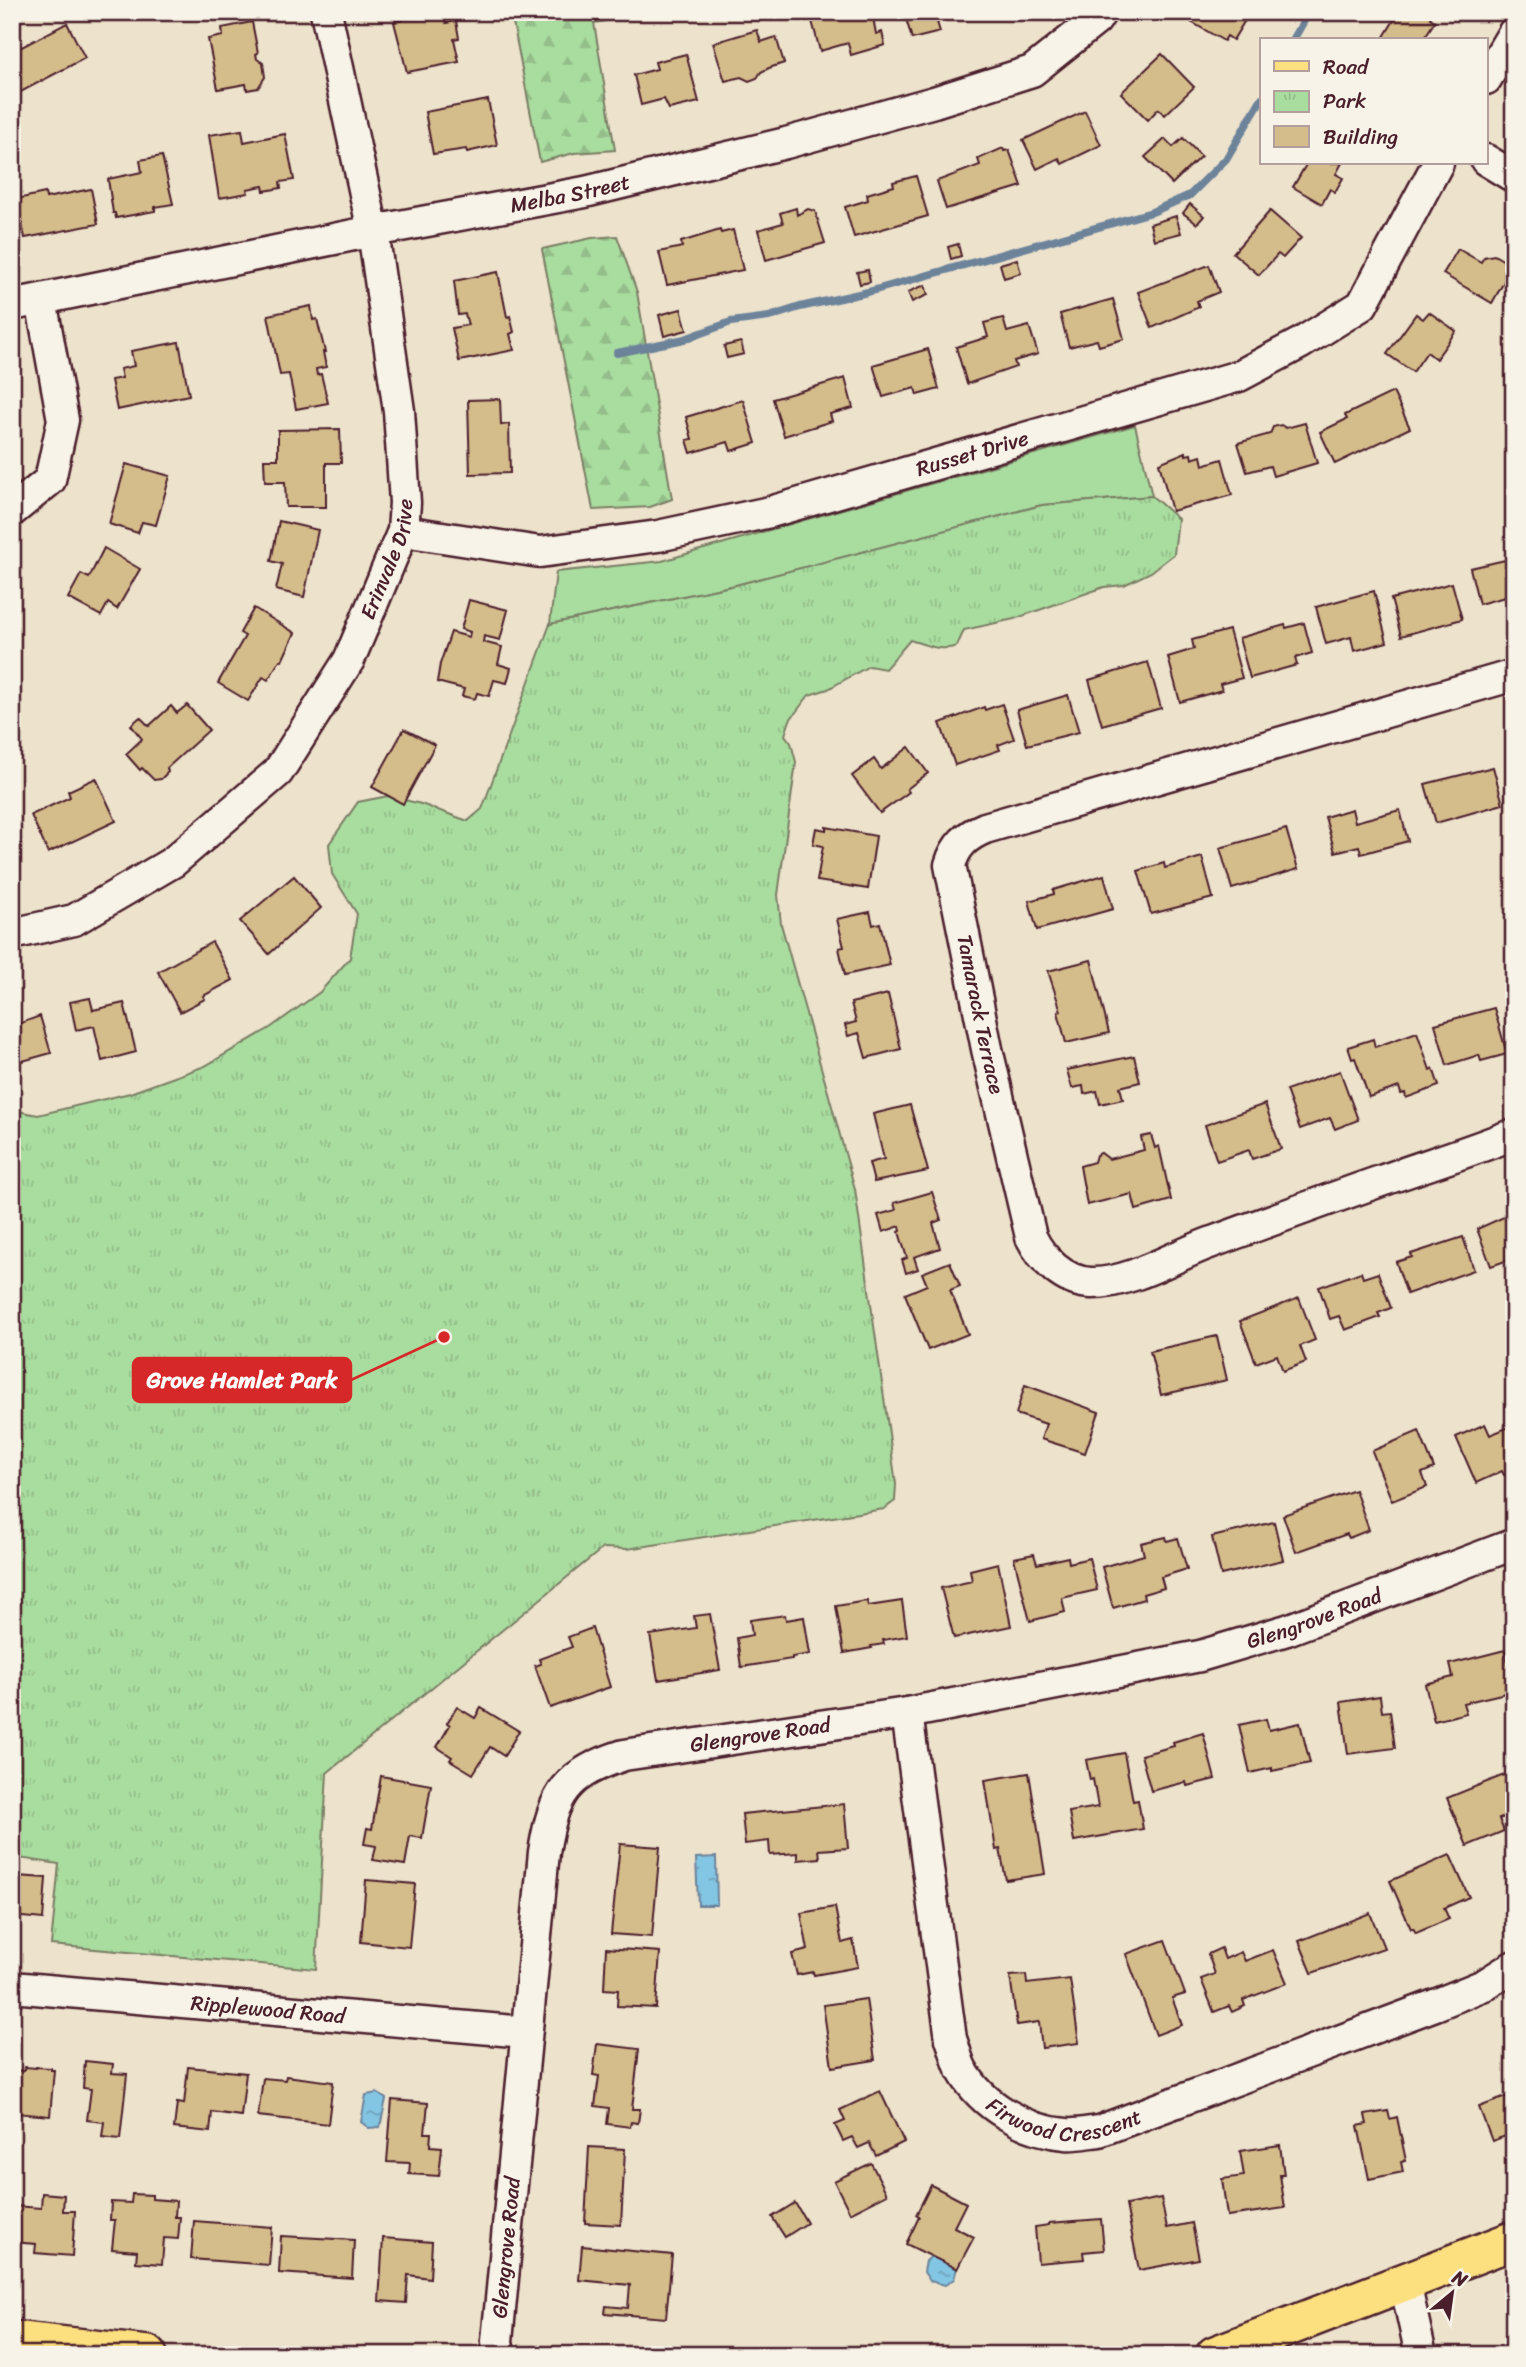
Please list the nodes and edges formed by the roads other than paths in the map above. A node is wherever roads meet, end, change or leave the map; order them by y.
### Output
1 (326, 12) edge
2 (1101, 12) edge
3 (1514, 32) edge
4 (1488, 76) edge
5 (1488, 161) edge
6 (1437, 164) edge
7 (1514, 177) edge
8 (373, 231) junction
9 (27, 302) edge
10 (12, 511) edge
11 (403, 531) junction
12 (1514, 676) edge
13 (12, 934) edge
14 (1514, 1134) edge
15 (1514, 1544) edge
16 (907, 1713) junction
17 (1514, 1966) edge
18 (12, 1987) edge
19 (525, 2032) junction
20 (1514, 2241) edge
21 (1405, 2283) junction
22 (12, 2340) edge
23 (148, 2355) edge
24 (499, 2355) edge
25 (1215, 2355) edge
26 (1421, 2355) edge

1 - 8 street, Erinvale Drive
2 - 8 street, Melba Street
3 - 4 street
5 - 7 street
6 - 11 street, Russet Drive
8 - 9 street, Melba Street
8 - 11 street, Erinvale Drive
9 - 10 street
11 - 13 street, Erinvale Drive
12 - 14 street, Tamarack Terrace
15 - 16 street, Glengrove Road
16 - 17 street, Firwood Crescent
16 - 19 street, Glengrove Road
18 - 19 street, Ripplewood Road
19 - 24 street, Glengrove Road
20 - 21 main road
21 - 25 main road
21 - 26 street
22 - 23 main road

